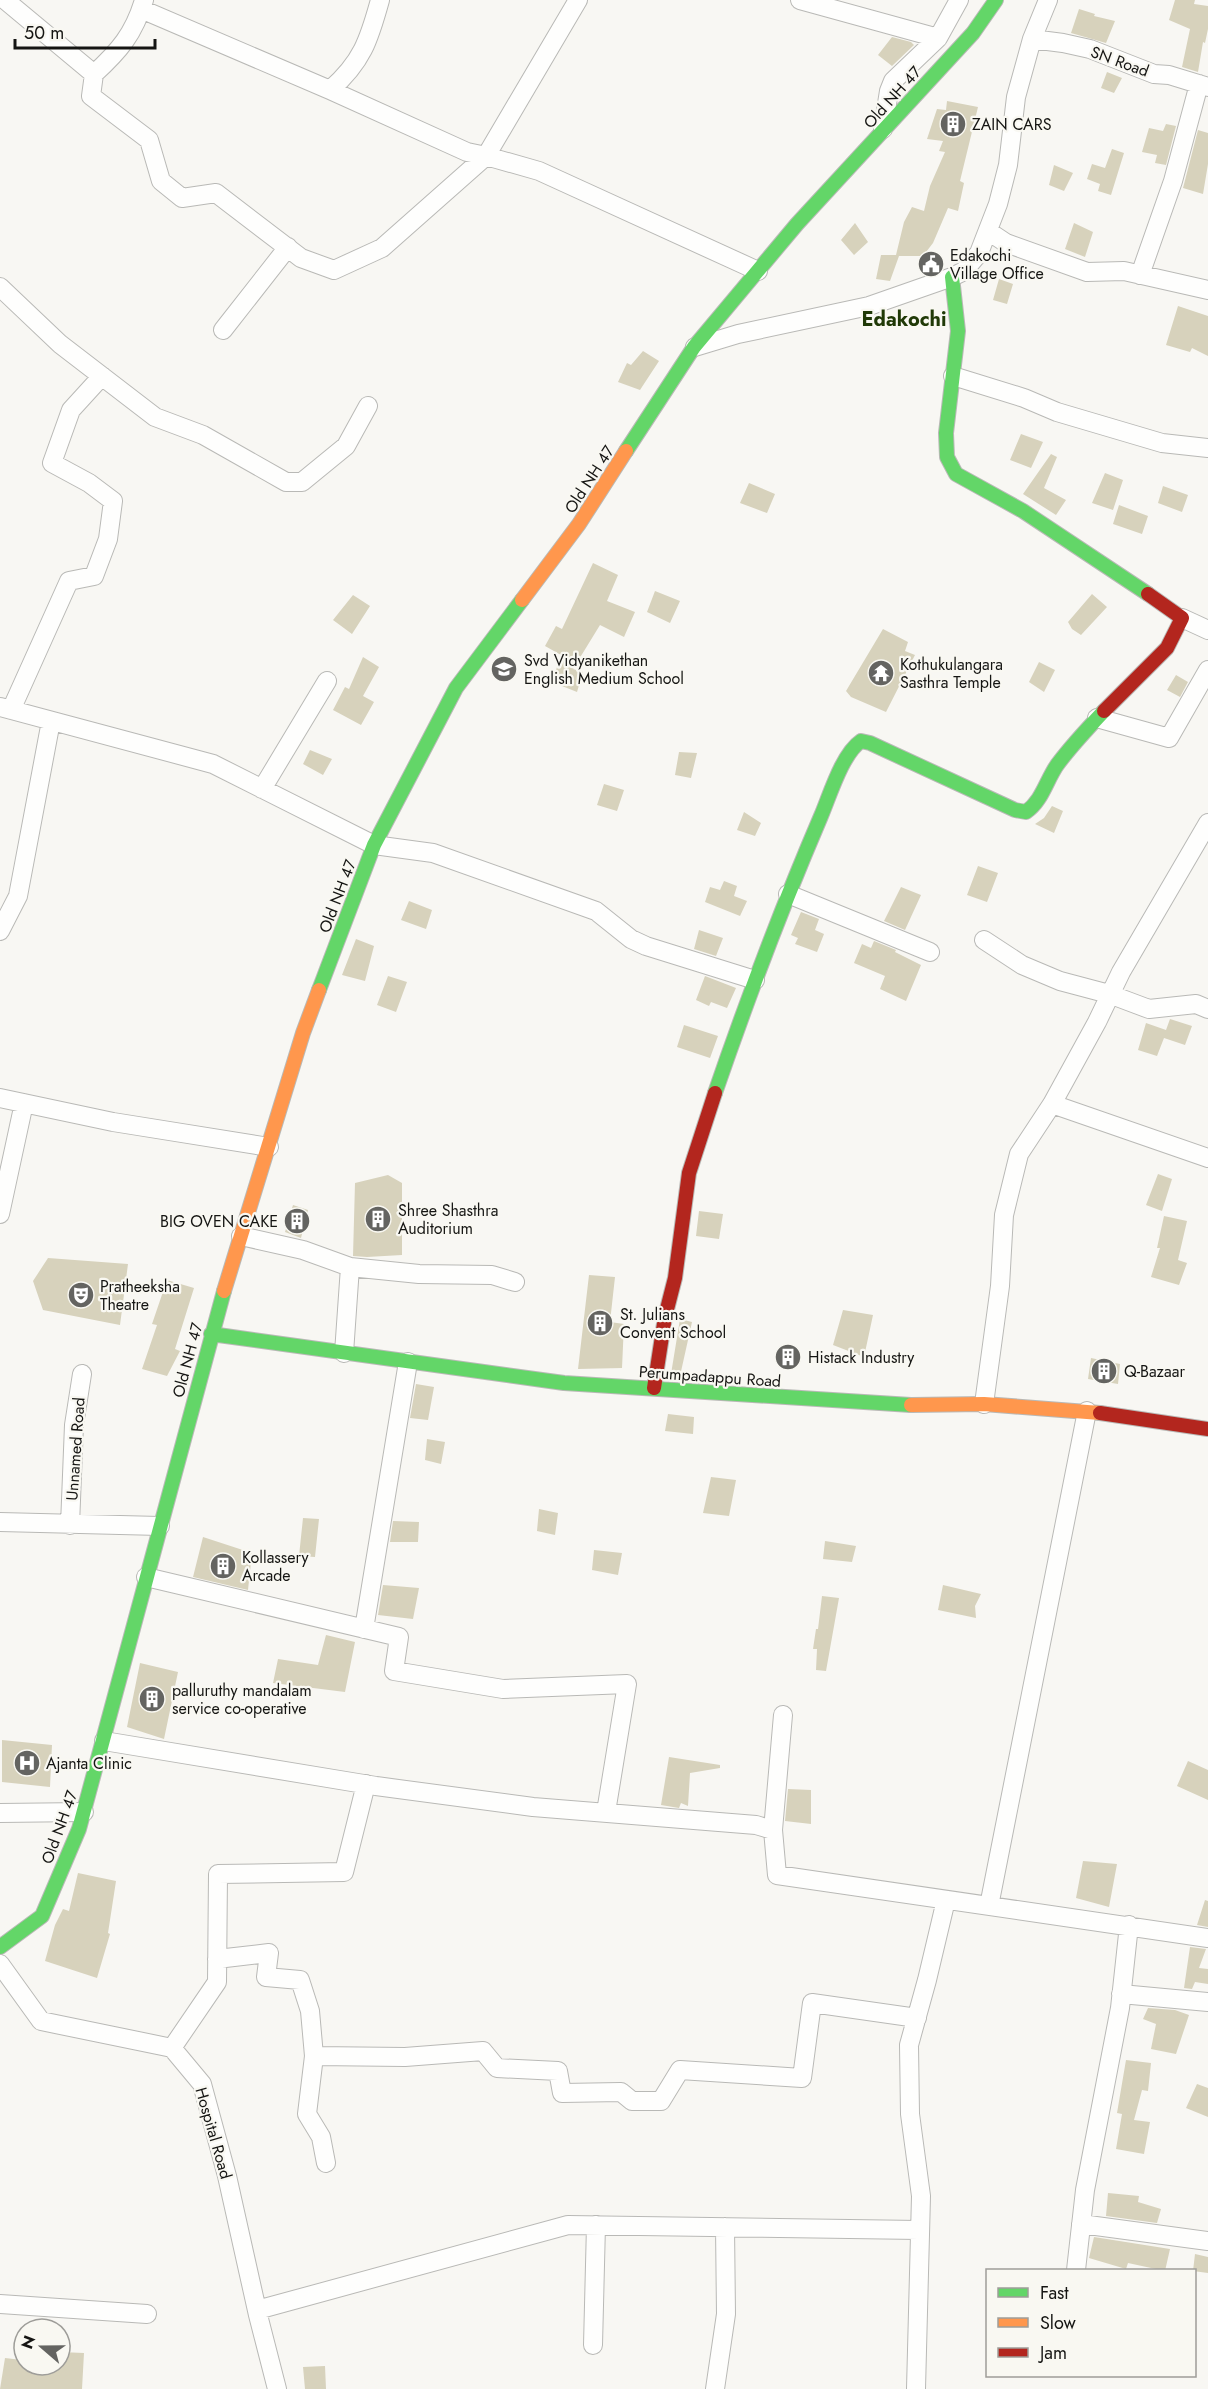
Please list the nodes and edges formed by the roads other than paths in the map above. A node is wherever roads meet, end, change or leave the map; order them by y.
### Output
1 (5, 0) edge
2 (380, 0) edge
3 (578, 0) edge
4 (800, 0) edge
5 (959, 0) edge
6 (996, 0) edge
7 (1048, 0) edge
8 (143, 5) edge
9 (938, 38) junction
10 (1032, 39) junction
11 (94, 74) junction
12 (1203, 86) edge
13 (330, 90) junction
14 (883, 131) junction
15 (486, 156) junction
16 (988, 231) junction
17 (288, 248) junction
18 (758, 271) junction
19 (1140, 275) junction
20 (952, 278) junction
21 (0, 287) edge
22 (1208, 290) edge
23 (223, 330) dead end
24 (694, 347) junction
25 (953, 375) junction
26 (102, 376) junction
27 (368, 406) dead end
28 (1208, 448) edge
29 (1182, 618) junction
30 (1208, 630) edge
31 (1208, 670) edge
32 (327, 681) dead end
33 (6, 708) edge
34 (1097, 718) junction
35 (51, 721) junction
36 (262, 789) junction
37 (1208, 823) edge
38 (1202, 844) edge
39 (374, 845) junction
40 (788, 894) junction
41 (0, 931) edge
42 (984, 940) dead end
43 (930, 952) dead end
44 (755, 980) junction
45 (1109, 994) junction
46 (1208, 1009) edge
47 (0, 1098) edge
48 (24, 1103) junction
49 (1052, 1104) junction
50 (269, 1147) junction
51 (1208, 1158) edge
52 (0, 1214) edge
53 (242, 1236) junction
54 (350, 1267) junction
55 (515, 1282) dead end
56 (211, 1334) junction
57 (344, 1353) junction
58 (408, 1362) junction
59 (82, 1374) dead end
60 (654, 1388) junction
61 (984, 1404) junction
62 (1087, 1411) junction
63 (1208, 1429) edge
64 (0, 1522) edge
65 (70, 1525) junction
66 (160, 1526) junction
67 (146, 1577) junction
68 (364, 1629) junction
69 (783, 1715) dead end
70 (104, 1741) junction
71 (366, 1784) junction
72 (84, 1812) junction
73 (606, 1812) junction
74 (0, 1814) edge
75 (773, 1830) junction
76 (946, 1900) junction
77 (989, 1906) junction
78 (1129, 1925) junction
79 (1208, 1938) edge
80 (0, 1947) edge
81 (217, 1959) junction
82 (0, 1964) edge
83 (1121, 1994) junction
84 (1208, 2002) edge
85 (917, 2018) junction
86 (172, 2048) junction
87 (314, 2056) junction
88 (326, 2163) dead end
89 (1081, 2224) junction
90 (596, 2225) junction
91 (725, 2227) junction
92 (919, 2229) junction
93 (1208, 2241) edge
94 (1076, 2269) edge
95 (0, 2304) edge
96 (257, 2310) junction
97 (147, 2314) dead end
98 (593, 2345) dead end
99 (277, 2389) edge
100 (715, 2389) edge
101 (916, 2389) edge

1 - 11 street
2 - 13 street
3 - 15 street
4 - 9 street
5 - 9 street
6 - 14 main road, Old NH 47
7 - 10 street
8 - 11 street
8 - 13 street
9 - 14 street
10 - 12 street, SN Road
10 - 16 street
11 - 17 street
12 - 19 street
13 - 15 street
14 - 18 main road, Old NH 47
15 - 17 street
15 - 18 street
16 - 19 street
16 - 20 street
17 - 23 street
18 - 24 main road, Old NH 47
19 - 22 street
20 - 24 street
20 - 25 main road
21 - 26 street
24 - 39 main road, Old NH 47
25 - 28 street
25 - 29 main road
26 - 27 street
26 - 33 street
29 - 30 street
29 - 34 main road
31 - 34 street
32 - 36 street
33 - 35 street
34 - 40 main road
35 - 36 street
35 - 41 street
36 - 39 street
37 - 38 street
38 - 45 street
39 - 44 street
39 - 50 main road, Old NH 47
40 - 43 street
40 - 44 main road
42 - 45 street
44 - 60 main road
45 - 46 street
45 - 49 street
47 - 48 street
48 - 50 street
48 - 52 street
49 - 51 street
49 - 61 street
50 - 53 main road, Old NH 47
53 - 54 street
53 - 56 main road, Old NH 47
54 - 55 street
54 - 57 street
56 - 57 main road, Perumpadappu Road
56 - 66 main road, Old NH 47
57 - 58 main road, Perumpadappu Road
58 - 60 main road, Perumpadappu Road
58 - 68 street
59 - 65 street, Unnamed Road
60 - 61 main road, Perumpadappu Road
61 - 62 main road, Perumpadappu Road
62 - 63 main road, Perumpadappu Road
62 - 77 street
64 - 65 street
65 - 66 street
66 - 67 main road, Old NH 47
67 - 68 street
67 - 70 main road, Old NH 47
68 - 73 street
69 - 75 street
70 - 71 street
70 - 72 main road, Old NH 47
71 - 73 street
71 - 81 street
72 - 74 street
72 - 80 main road, Old NH 47
73 - 75 street
75 - 76 street
76 - 77 street
76 - 85 street
77 - 78 street
78 - 79 street
78 - 83 street
81 - 86 street
81 - 87 street
82 - 86 street
83 - 84 street
83 - 89 street
85 - 87 street
85 - 92 street
86 - 96 street, Hospital Road
87 - 88 street
89 - 93 street
89 - 94 street
90 - 91 street
90 - 96 street
90 - 98 street
91 - 92 street
91 - 100 street
92 - 101 street
95 - 97 street
96 - 99 street, Hospital Road

